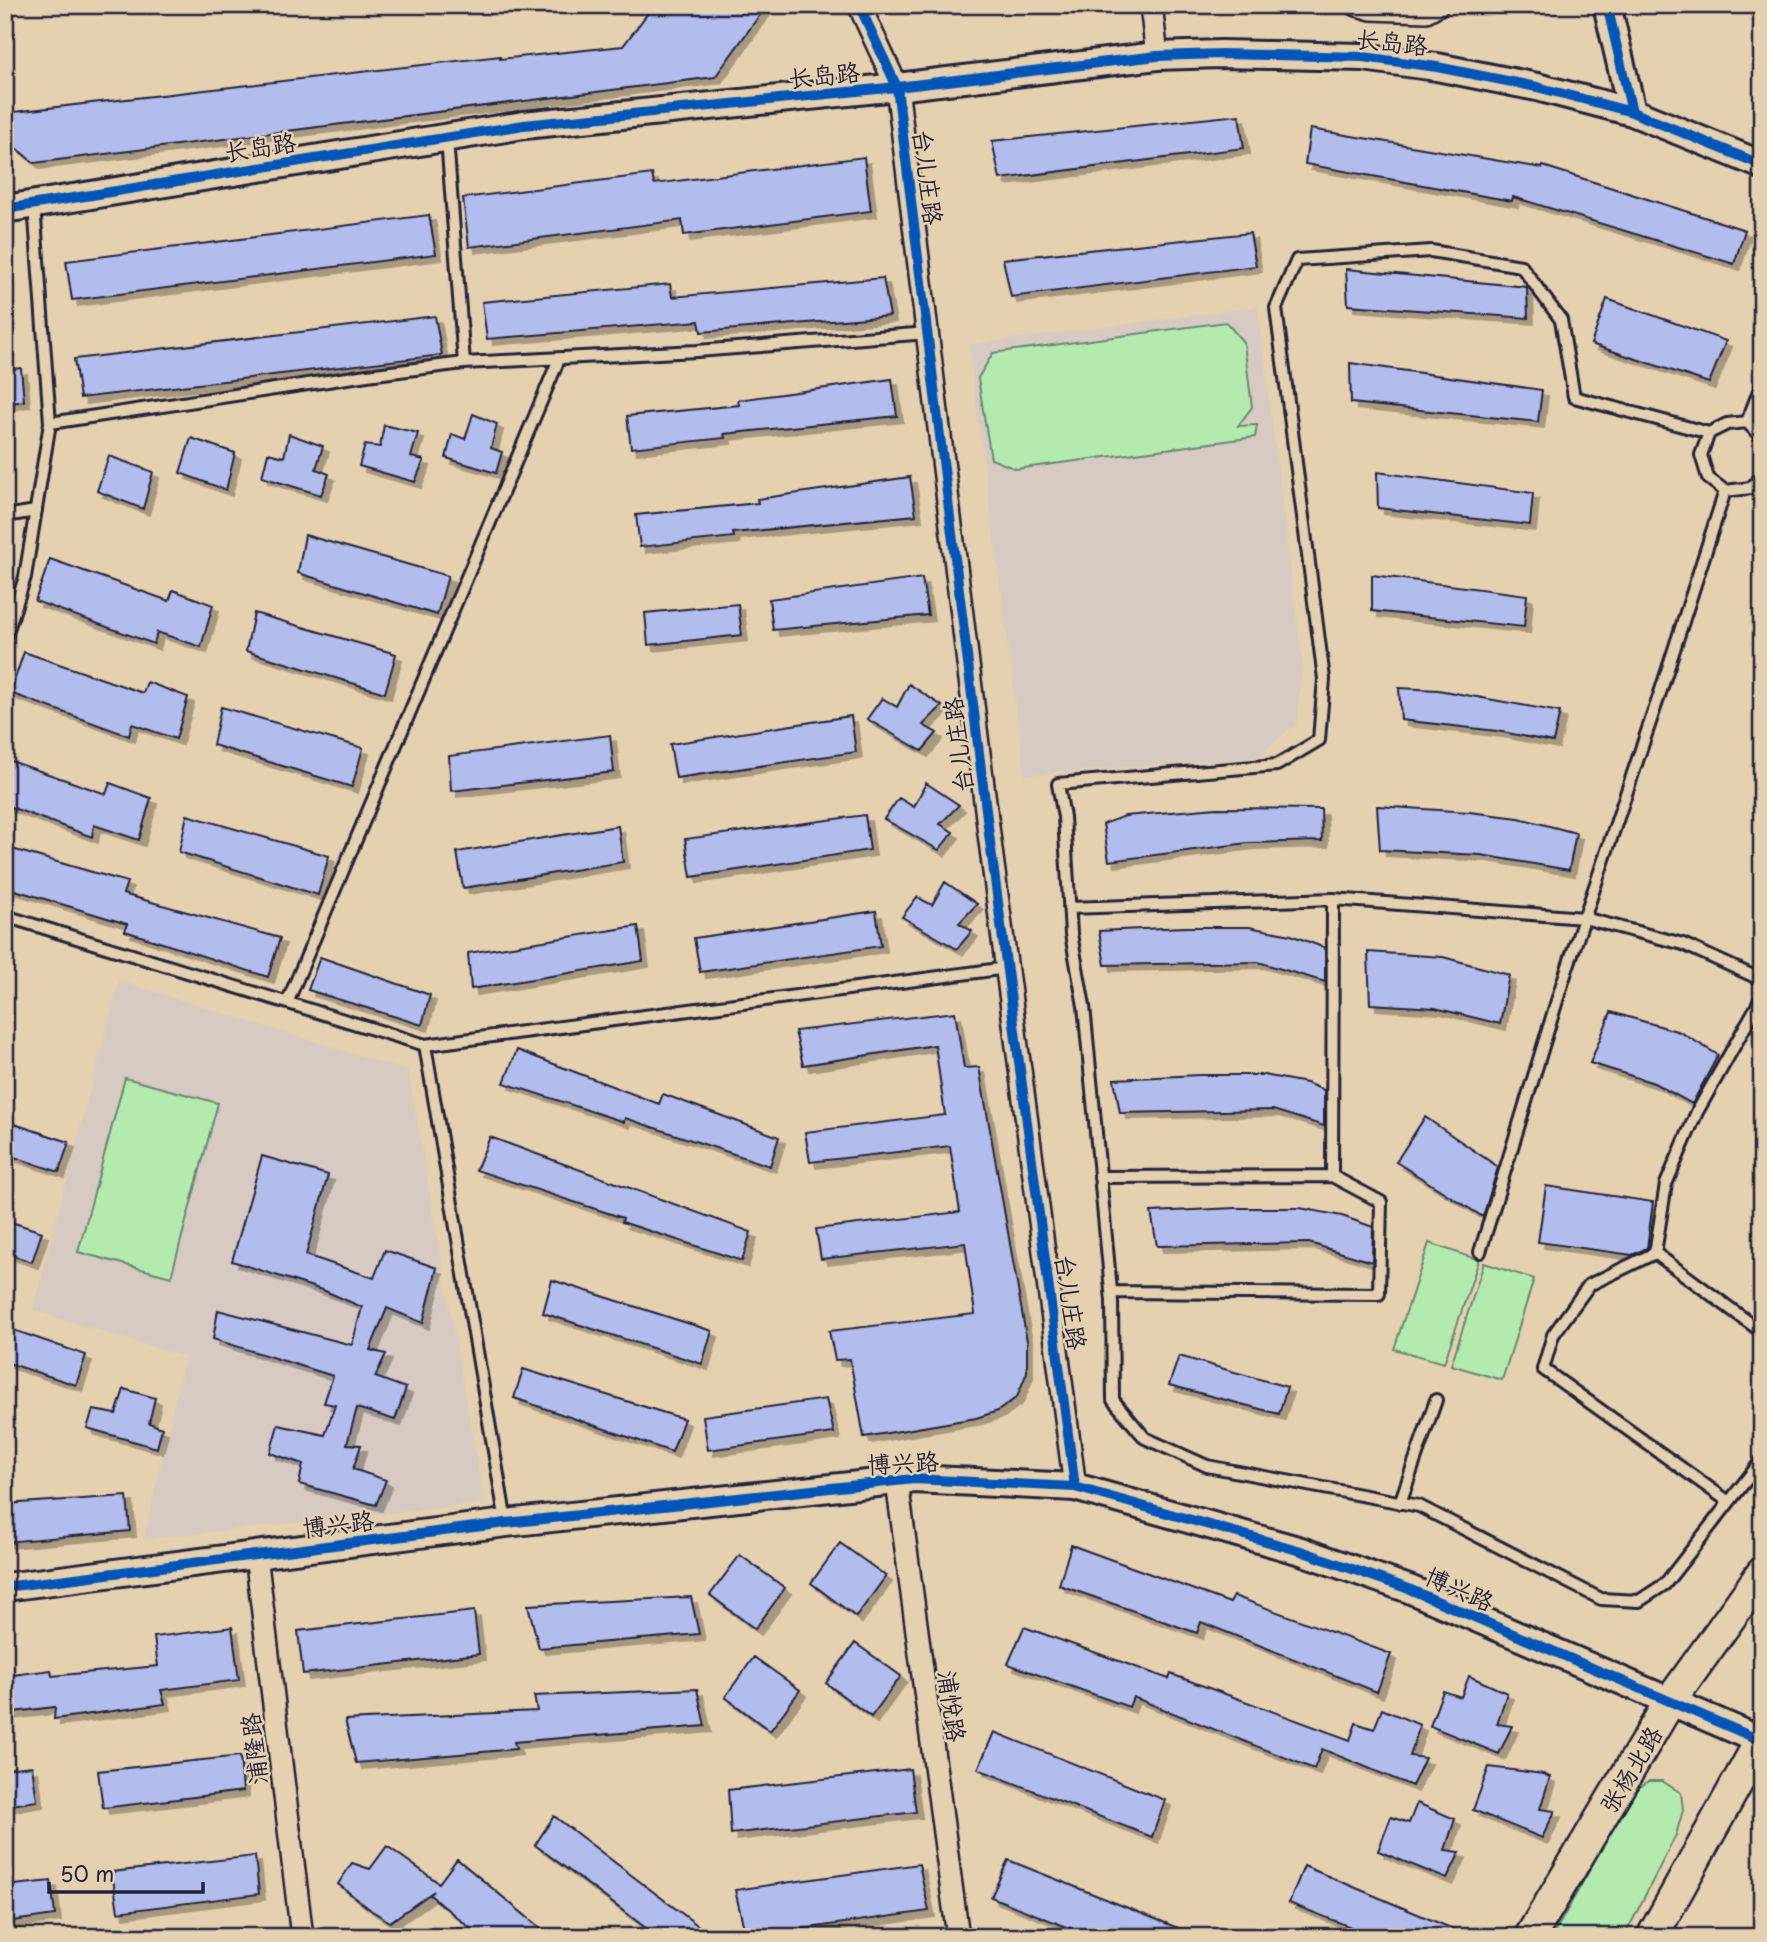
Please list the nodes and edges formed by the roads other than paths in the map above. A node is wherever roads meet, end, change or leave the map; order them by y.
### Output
1 (859, 5) edge
2 (1150, 5) edge
3 (1357, 5) edge
4 (1437, 5) edge
5 (1607, 5) edge
6 (1157, 56) junction
7 (897, 87) junction
8 (1632, 112) junction
9 (447, 137) junction
10 (1762, 165) edge
11 (34, 205) junction
12 (5, 209) edge
13 (928, 333) junction
14 (559, 359) junction
15 (464, 363) junction
16 (1762, 383) edge
17 (1747, 422) junction
18 (50, 423) junction
19 (1709, 433) junction
20 (1762, 438) edge
21 (1762, 477) edge
22 (1725, 491) junction
23 (36, 511) junction
24 (5, 516) edge
25 (5, 639) edge
26 (1333, 899) junction
27 (1069, 908) junction
28 (5, 915) edge
29 (1584, 918) junction
30 (1007, 968) junction
31 (1762, 980) edge
32 (1762, 997) edge
33 (288, 1003) junction
34 (425, 1045) junction
35 (1332, 1176) junction
36 (1100, 1177) junction
37 (1480, 1252) dead end
38 (1655, 1253) junction
39 (1111, 1292) junction
40 (1762, 1332) edge
41 (1436, 1400) dead end
42 (1762, 1460) edge
43 (897, 1482) junction
44 (1075, 1487) junction
45 (1729, 1502) junction
46 (1400, 1503) junction
47 (506, 1523) junction
48 (256, 1555) junction
49 (1762, 1573) edge
50 (5, 1587) edge
51 (1669, 1703) junction
52 (1761, 1740) edge
53 (302, 1937) edge
54 (958, 1937) edge
55 (1530, 1937) edge
56 (1652, 1937) edge

1 - 7 street, 台儿庄路
2 - 6 street
3 - 4 street
5 - 8 street
6 - 7 street, 长岛路
6 - 8 street, 长岛路
7 - 9 street, 长岛路
7 - 13 street, 台儿庄路
8 - 10 street, 长岛路
9 - 11 street, 长岛路
9 - 15 lane
11 - 12 street, 长岛路
11 - 18 lane
13 - 14 lane
13 - 30 street, 台儿庄路
14 - 15 lane
14 - 33 lane
15 - 18 lane
16 - 17 lane
17 - 19 lane
17 - 20 lane
18 - 23 lane
19 - 22 lane
19 - 27 lane
21 - 22 lane
22 - 29 lane
23 - 24 lane
23 - 25 lane
26 - 27 lane
26 - 29 lane
26 - 35 lane
27 - 36 lane
28 - 33 lane
29 - 31 lane
29 - 37 lane
30 - 34 lane
30 - 44 street, 台儿庄路
32 - 38 lane
33 - 34 lane
34 - 47 lane
35 - 36 lane
35 - 39 lane
36 - 39 lane
38 - 40 lane
38 - 45 lane
39 - 46 lane
41 - 46 lane
42 - 45 lane
43 - 44 street, 博兴路
43 - 47 street, 博兴路
43 - 54 street, 浦悦路
44 - 51 street, 博兴路
45 - 46 lane
47 - 48 street, 博兴路
48 - 50 street, 博兴路
48 - 53 street, 浦隆路
49 - 51 main road, 张杨北路
51 - 52 street, 博兴路
51 - 55 main road, 张杨北路
52 - 56 main road

